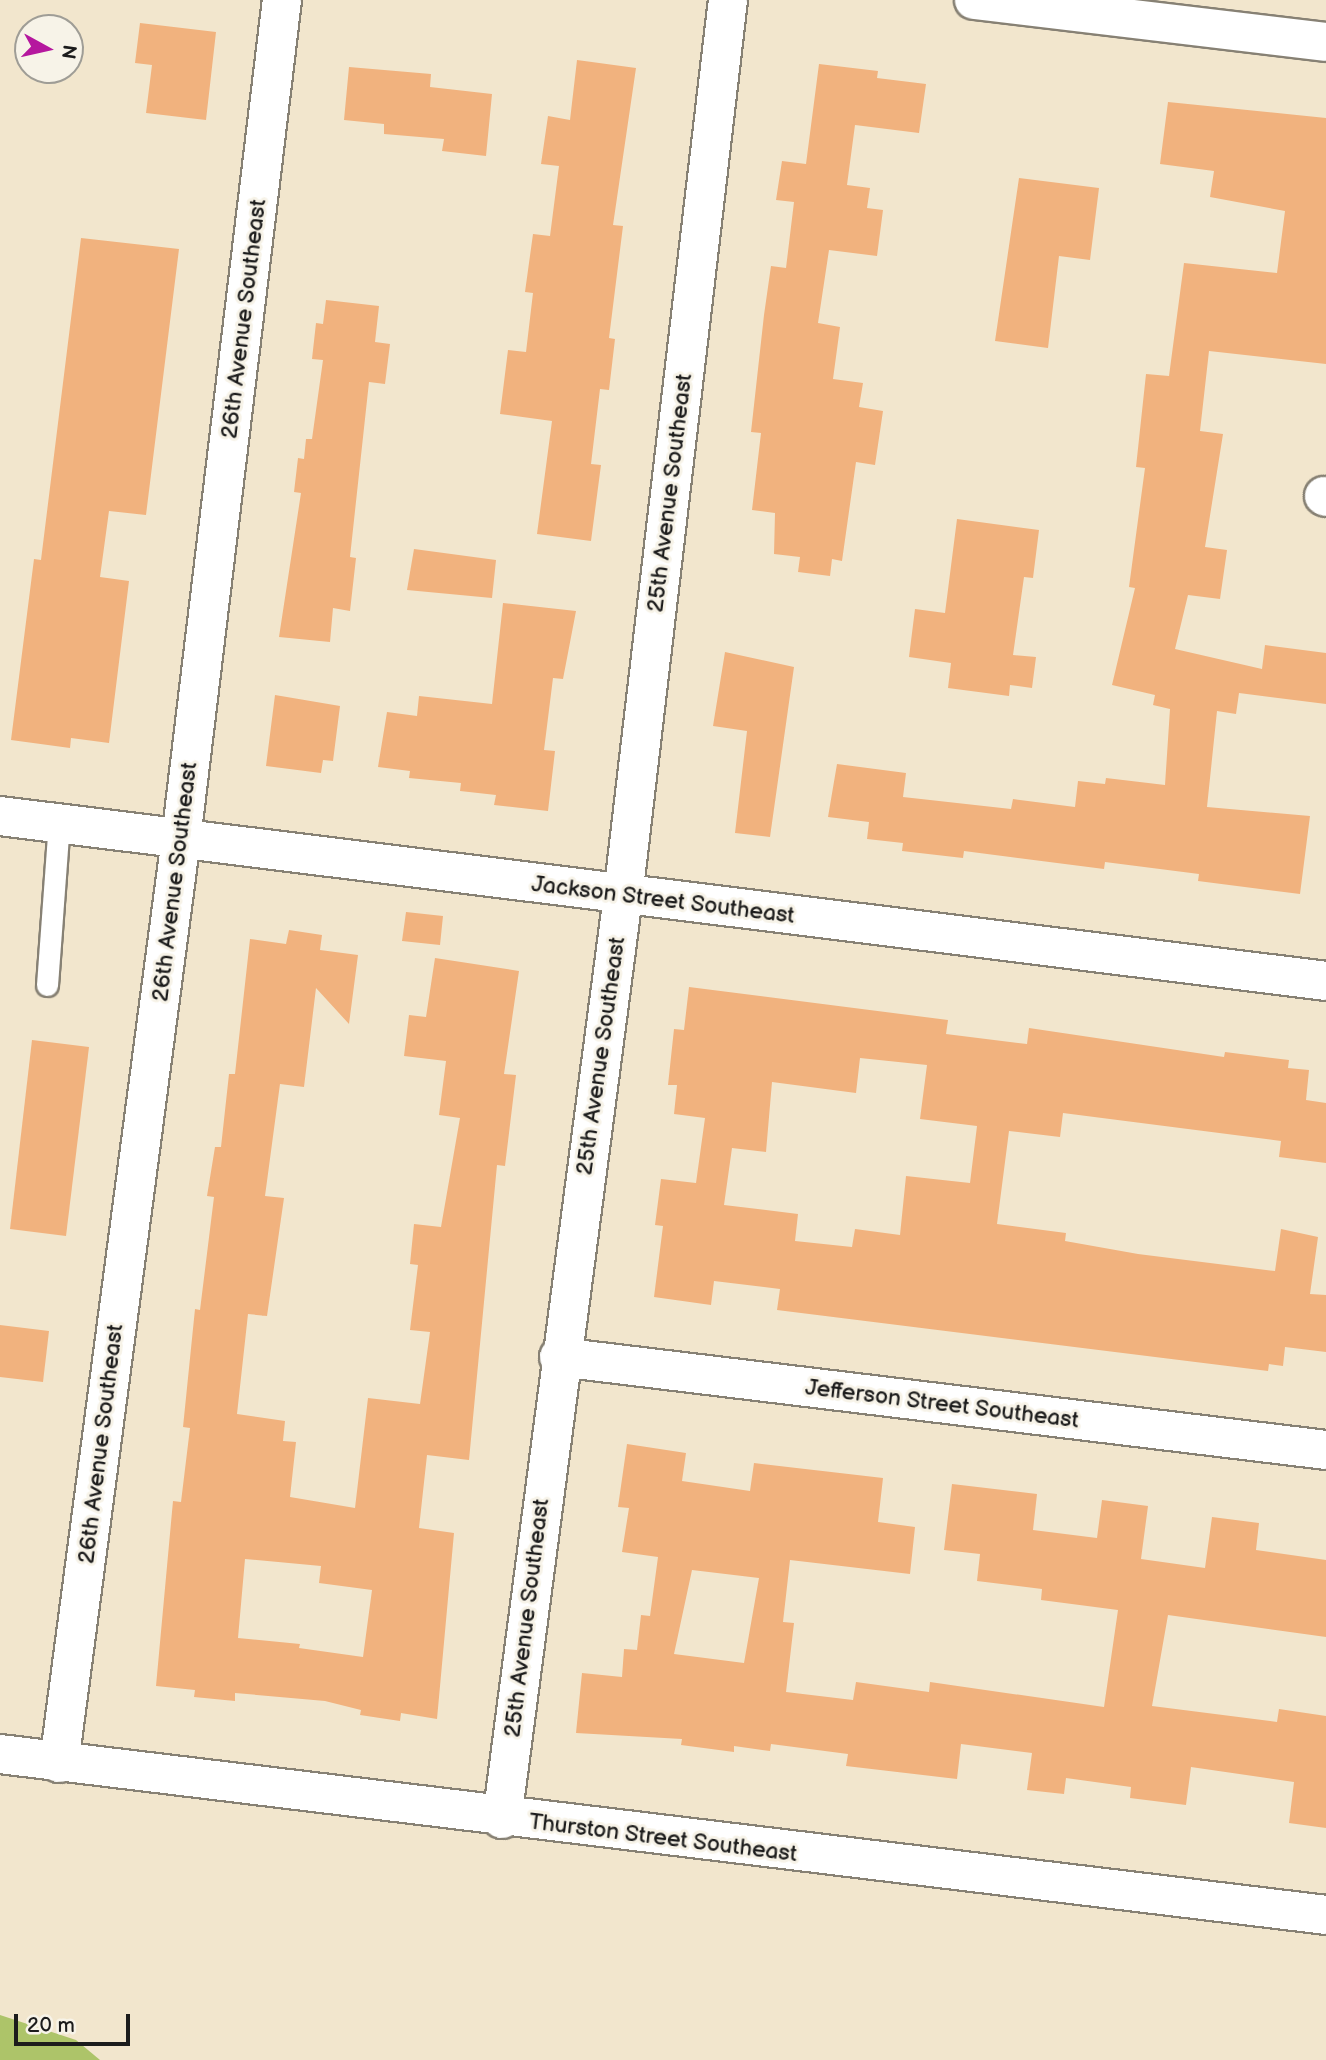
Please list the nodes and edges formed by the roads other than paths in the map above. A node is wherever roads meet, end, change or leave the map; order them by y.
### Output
1 (282, 0) edge
2 (728, 0) edge
3 (974, 0) edge
4 (1326, 43) edge
5 (0, 816) edge
6 (59, 823) junction
7 (181, 839) junction
8 (623, 896) junction
9 (1326, 981) edge
10 (47, 985) dead end
11 (559, 1357) junction
12 (1326, 1450) edge
13 (0, 1754) edge
14 (60, 1763) junction
15 (502, 1819) junction
16 (1326, 1915) edge

1 - 7 street, 26th Avenue Southeast
2 - 8 street, 25th Avenue Southeast
3 - 4 street
5 - 6 street, Jackson Street Southeast
6 - 7 street, Jackson Street Southeast
6 - 10 lane
7 - 8 street, Jackson Street Southeast
7 - 14 street, 26th Avenue Southeast
8 - 9 street, Jackson Street Southeast
8 - 11 street, 25th Avenue Southeast
11 - 12 street, Jefferson Street Southeast
11 - 15 street, 25th Avenue Southeast
13 - 14 street, Thurston Street Southeast
14 - 15 street, Thurston Street Southeast
15 - 16 street, Thurston Street Southeast

